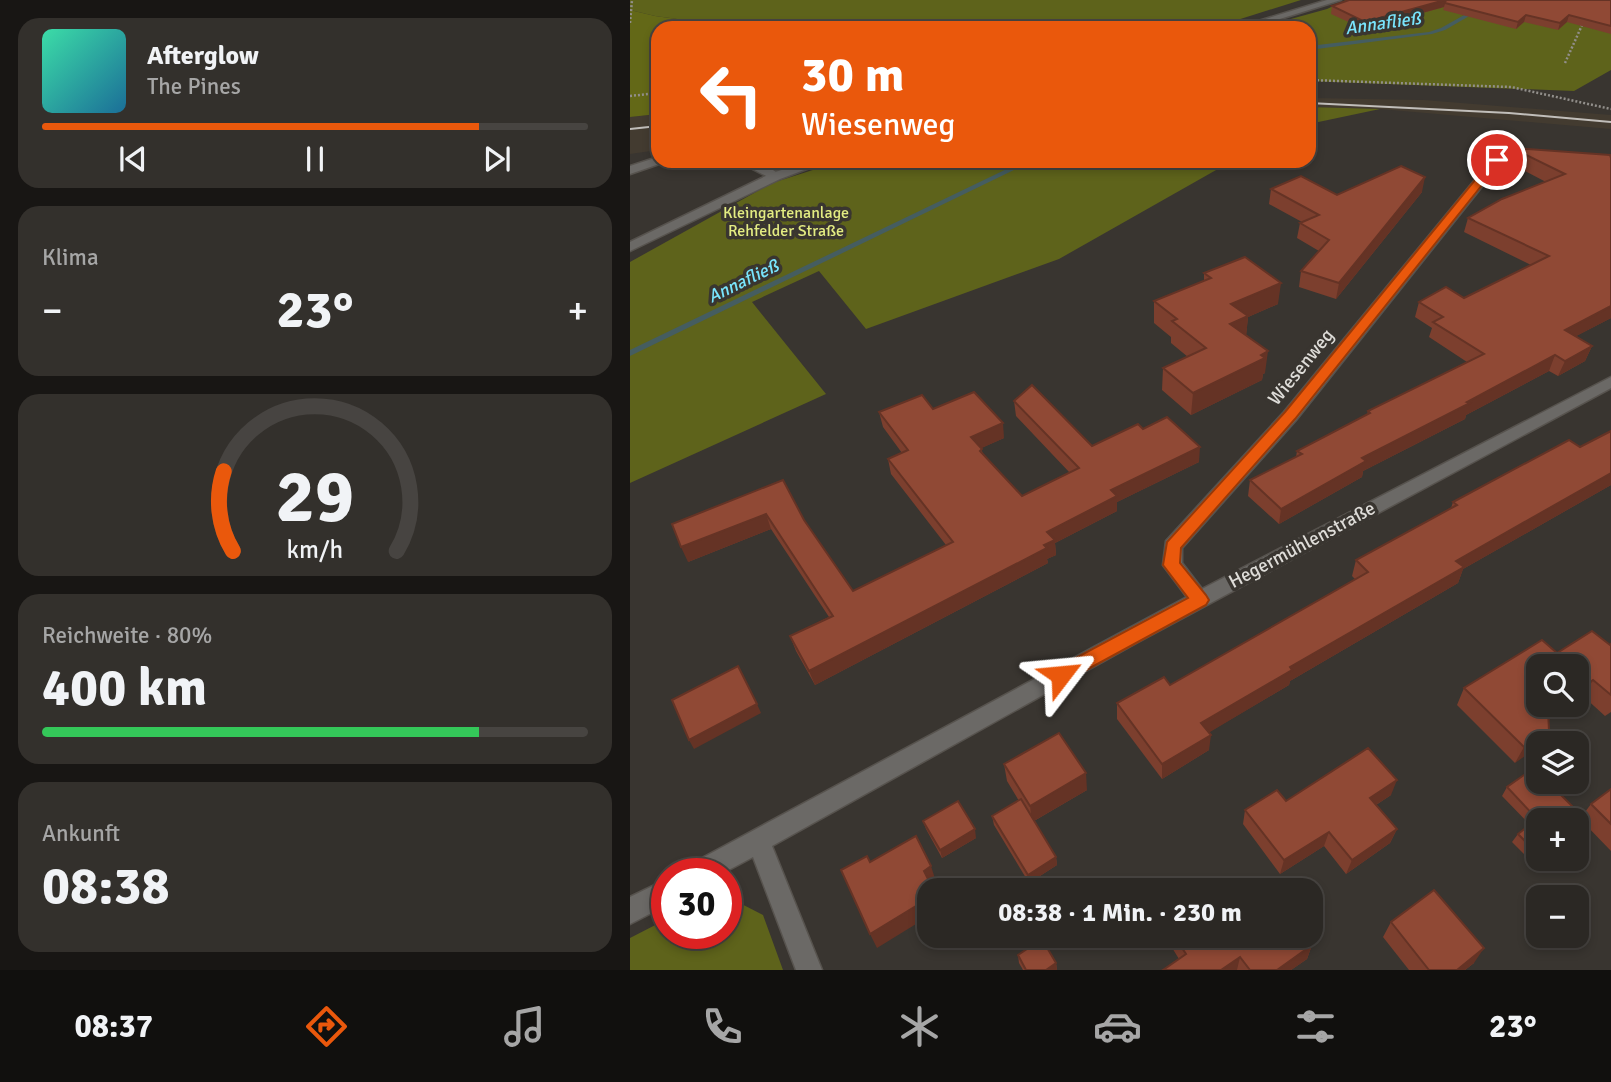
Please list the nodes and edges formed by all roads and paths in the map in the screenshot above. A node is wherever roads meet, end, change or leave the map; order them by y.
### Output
1 (632, 0) edge
2 (1336, 0) edge
3 (1586, 19) edge
4 (1265, 21) edge
5 (630, 23) edge
6 (1565, 63) dead end
7 (1316, 80) edge
8 (651, 94) edge
9 (630, 96) edge
10 (1611, 109) edge
11 (630, 158) edge
12 (651, 159) edge
13 (1497, 160) dead end
14 (651, 162) edge
15 (762, 168) edge
16 (801, 168) edge
17 (630, 170) edge
18 (776, 176) junction
19 (630, 247) edge
20 (1606, 390) edge
21 (1200, 600) junction
22 (759, 842) junction
23 (729, 858) edge
24 (651, 900) edge
25 (630, 911) edge
26 (809, 970) edge

1 - 5 path
2 - 4 street
3 - 6 path
7 - 10 path
8 - 9 path
11 - 12 street
13 - 21 street, Wiesenweg
14 - 17 street
15 - 18 street
16 - 18 street
18 - 19 street
20 - 21 street, Hegermühlenstraße
21 - 22 street, Hegermühlenstraße
22 - 23 street, Hegermühlenstraße
22 - 26 street
24 - 25 street

